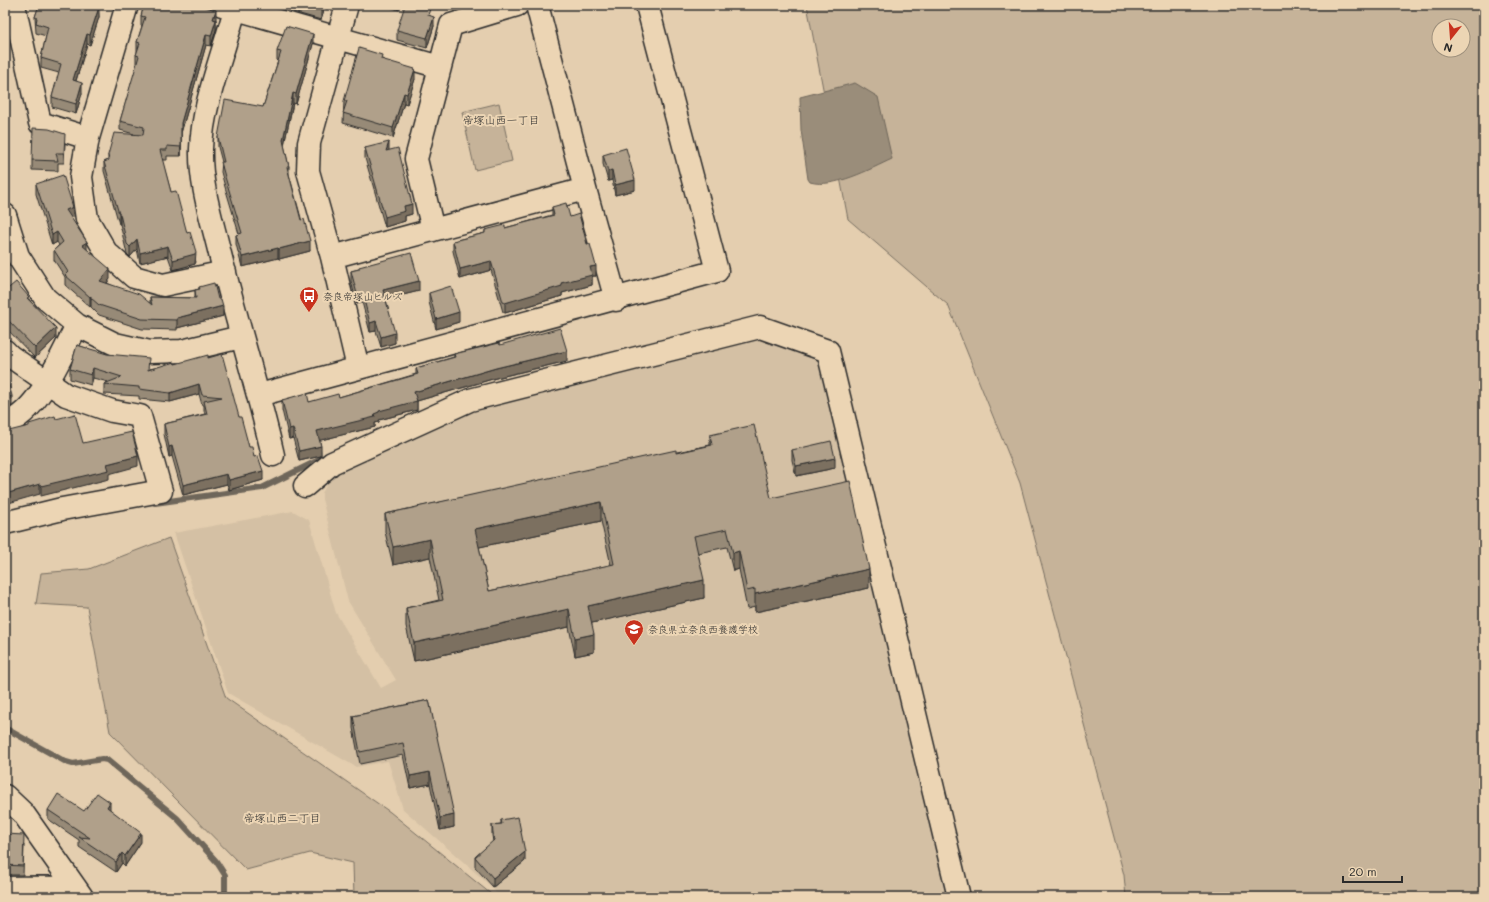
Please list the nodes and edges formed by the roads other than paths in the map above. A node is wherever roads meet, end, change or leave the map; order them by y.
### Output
1 (14, 5) edge
2 (127, 5) edge
3 (347, 5) edge
4 (517, 5) edge
5 (537, 5) edge
6 (647, 5) edge
7 (231, 6) edge
8 (338, 39) junction
9 (440, 67) junction
10 (88, 138) junction
11 (584, 189) junction
12 (5, 214) edge
13 (433, 230) junction
14 (332, 257) junction
15 (225, 272) junction
16 (616, 300) junction
17 (77, 325) junction
18 (241, 337) junction
19 (5, 351) edge
20 (358, 368) junction
21 (46, 382) junction
22 (259, 395) junction
23 (5, 424) edge
24 (273, 455) dead end
25 (305, 486) dead end
26 (5, 523) edge
27 (5, 796) edge
28 (5, 888) edge
29 (78, 892) edge
30 (959, 897) edge

1 - 10 street
2 - 10 street
3 - 8 street
4 - 9 street
5 - 11 street
6 - 16 street
7 - 8 street
7 - 15 street
8 - 9 street
8 - 14 street
9 - 13 street
10 - 15 street
11 - 13 street
11 - 16 street
12 - 17 street
13 - 14 street
14 - 20 street
15 - 18 street
16 - 20 street
17 - 18 street
17 - 21 street
18 - 22 street
19 - 21 street
20 - 22 street
21 - 23 street
21 - 26 street
22 - 24 street
25 - 30 street
27 - 29 street
28 - 29 street

